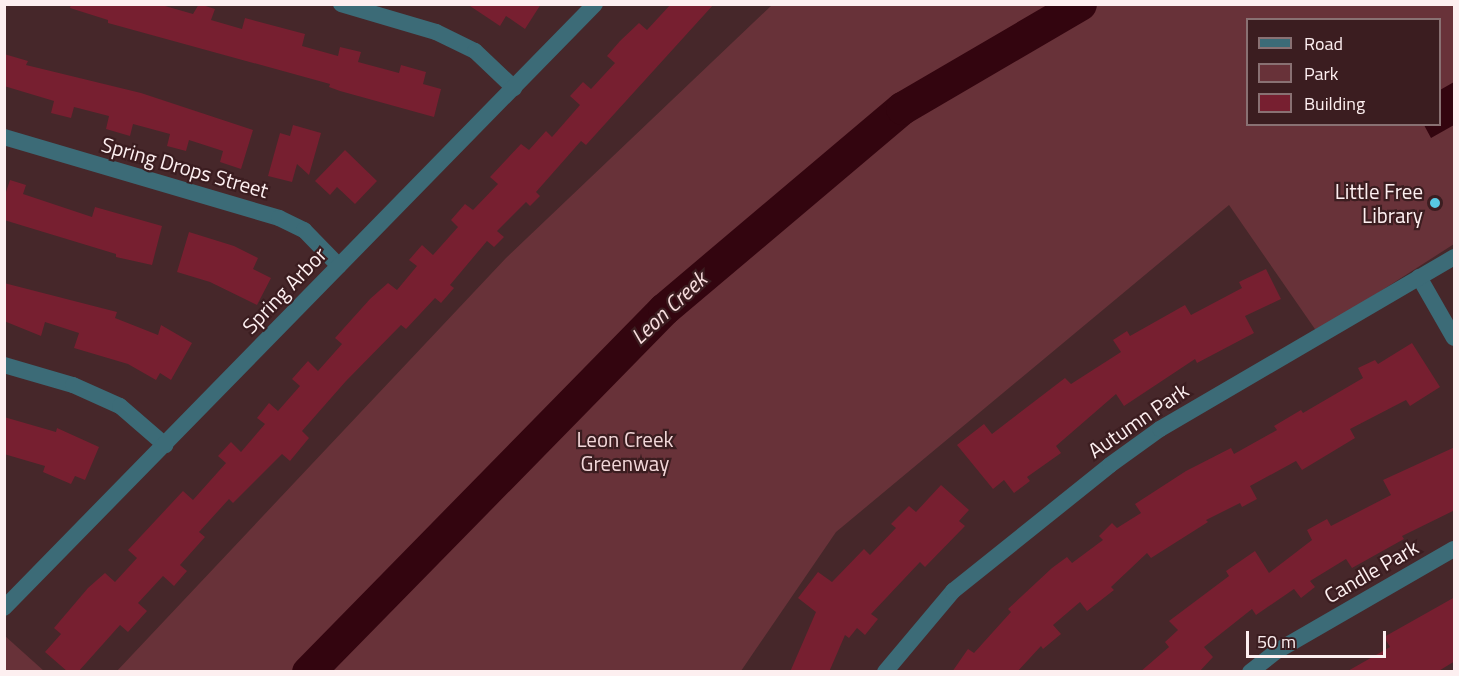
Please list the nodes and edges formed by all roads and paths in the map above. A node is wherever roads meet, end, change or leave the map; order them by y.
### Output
1 (341, 4) edge
2 (595, 4) edge
3 (514, 88) junction
4 (4, 137) edge
5 (1455, 257) edge
6 (339, 266) junction
7 (1419, 277) junction
8 (1455, 338) edge
9 (4, 365) edge
10 (165, 445) junction
11 (1455, 549) edge
12 (4, 608) edge
13 (885, 672) edge
14 (1250, 672) edge

1 - 3 street
2 - 3 street, Spring Arbor
3 - 6 street, Spring Arbor
4 - 6 street, Spring Drops Street
5 - 7 street, Autumn Park
6 - 10 street, Spring Arbor
7 - 8 street
7 - 13 street, Autumn Park
9 - 10 street
10 - 12 street, Spring Arbor
11 - 14 street, Candle Park

